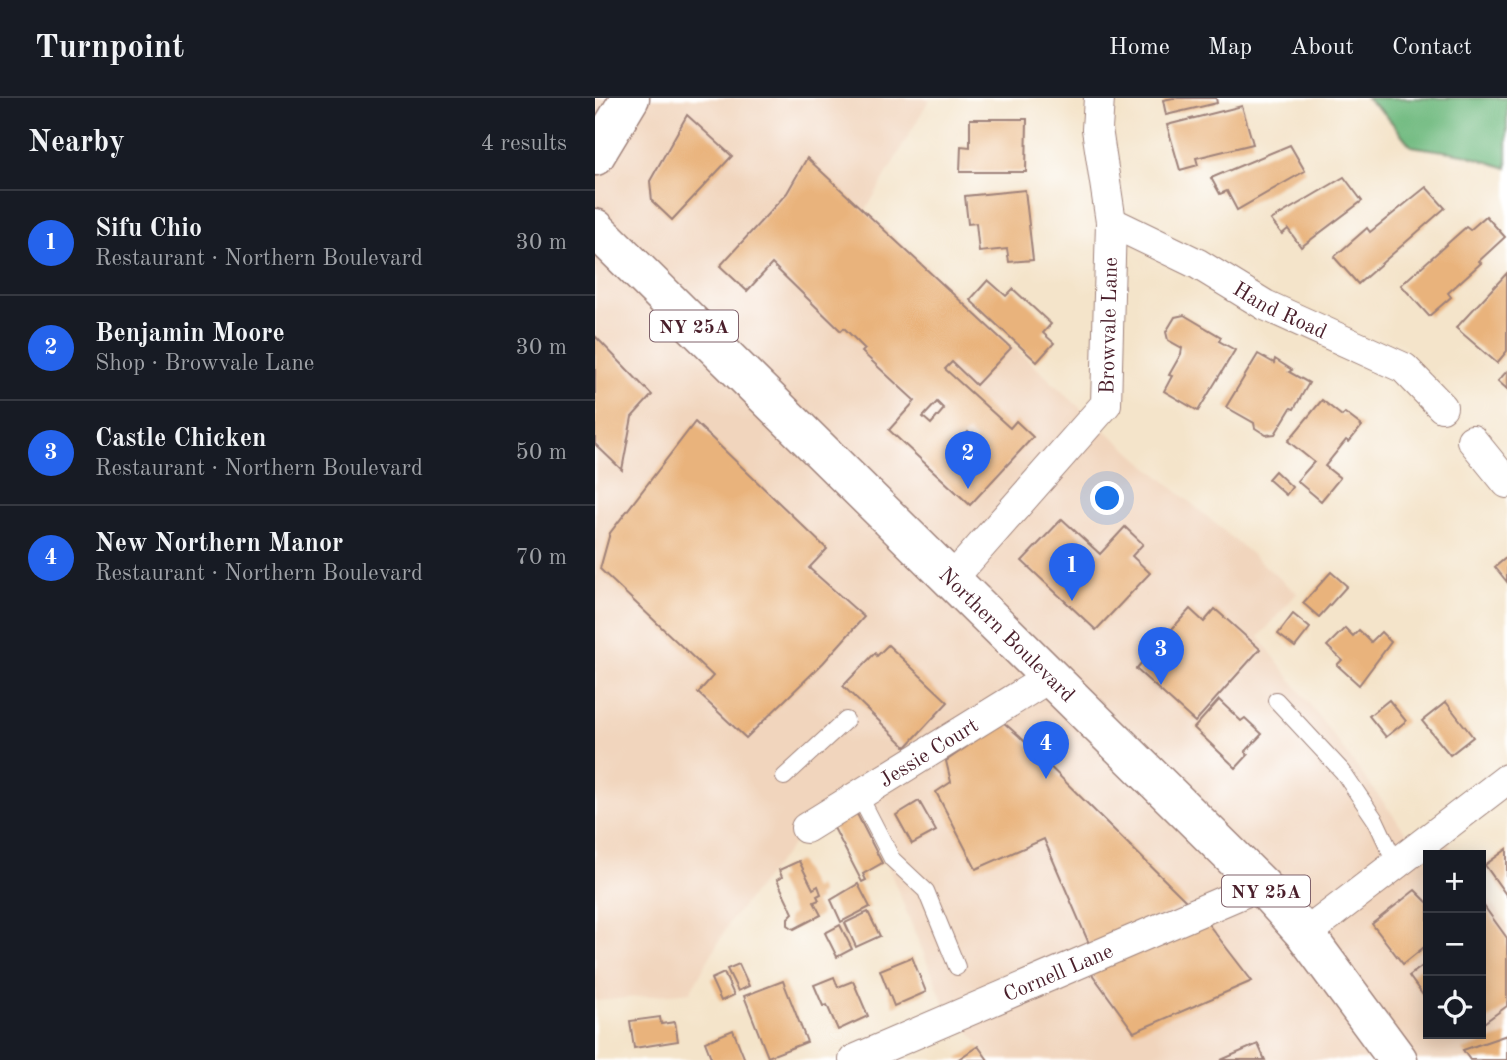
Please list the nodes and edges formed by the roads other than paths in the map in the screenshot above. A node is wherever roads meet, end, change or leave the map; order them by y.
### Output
1 (630, 98) edge
2 (1099, 98) edge
3 (595, 156) edge
4 (1111, 222) junction
5 (595, 228) edge
6 (1442, 407) dead end
7 (1472, 440) dead end
8 (1507, 483) edge
9 (951, 580) junction
10 (1050, 677) junction
11 (1276, 700) dead end
12 (846, 720) dead end
13 (784, 777) dead end
14 (1507, 779) edge
15 (859, 795) junction
16 (806, 828) dead end
17 (1396, 864) junction
18 (1261, 885) junction
19 (1305, 934) junction
20 (957, 967) dead end
21 (854, 1060) edge
22 (1398, 1060) edge

1 - 3 main road
2 - 4 street, Browvale Lane
4 - 6 street, Hand Road
4 - 9 street, Browvale Lane
5 - 9 main road, Northern Boulevard / NY 25A
7 - 8 street
9 - 10 main road, Northern Boulevard / NY 25A
10 - 15 street, Jessie Court
10 - 18 main road, Northern Boulevard / NY 25A
11 - 17 lane
12 - 13 lane
14 - 17 street
15 - 16 street, Jessie Court
15 - 20 lane
17 - 19 street
18 - 19 main road, Northern Boulevard / NY 25A
18 - 21 street, Cornell Lane
19 - 22 main road, Northern Boulevard

